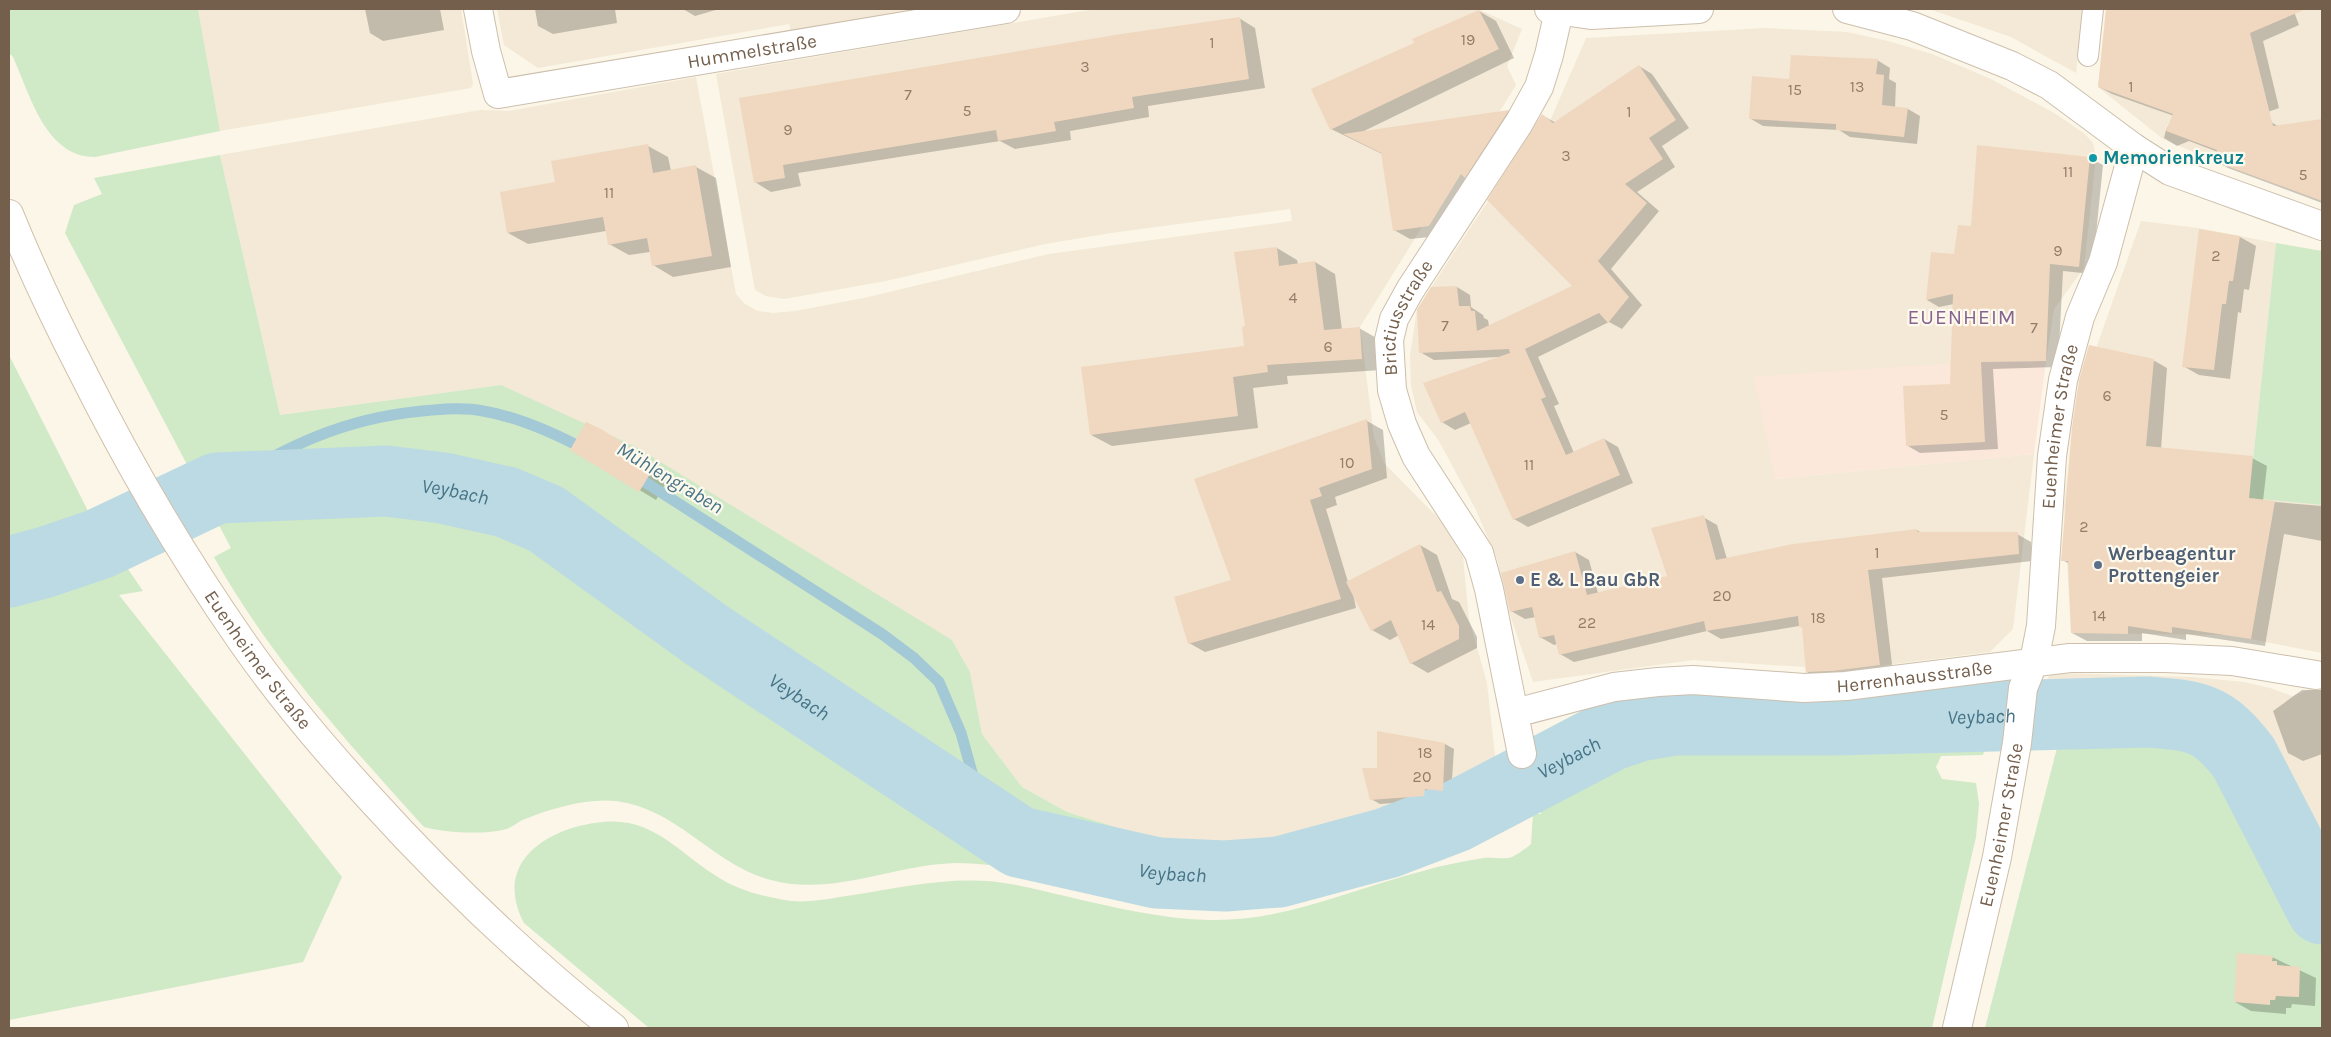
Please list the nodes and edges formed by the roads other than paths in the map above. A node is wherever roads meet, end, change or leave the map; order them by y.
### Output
1 (478, 9) edge
2 (1006, 9) edge
3 (1699, 9) edge
4 (1847, 9) edge
5 (2093, 9) edge
6 (1554, 10) edge
7 (2088, 56) dead end
8 (2134, 148) junction
9 (9, 214) edge
10 (2322, 226) edge
11 (2034, 661) junction
12 (2316, 675) dead end
13 (1515, 713) junction
14 (1522, 754) dead end
15 (614, 1028) edge
16 (1957, 1028) edge

1 - 2 street, Hummelstraße
3 - 6 street
4 - 8 street
5 - 7 lane
6 - 13 street, Brictiusstraße
8 - 10 street
8 - 11 street, Euenheimer Straße
9 - 15 street, Euenheimer Straße
11 - 12 street, Herrenhausstraße
11 - 13 street, Herrenhausstraße
11 - 16 street, Euenheimer Straße
13 - 14 street, Brictiusstraße

